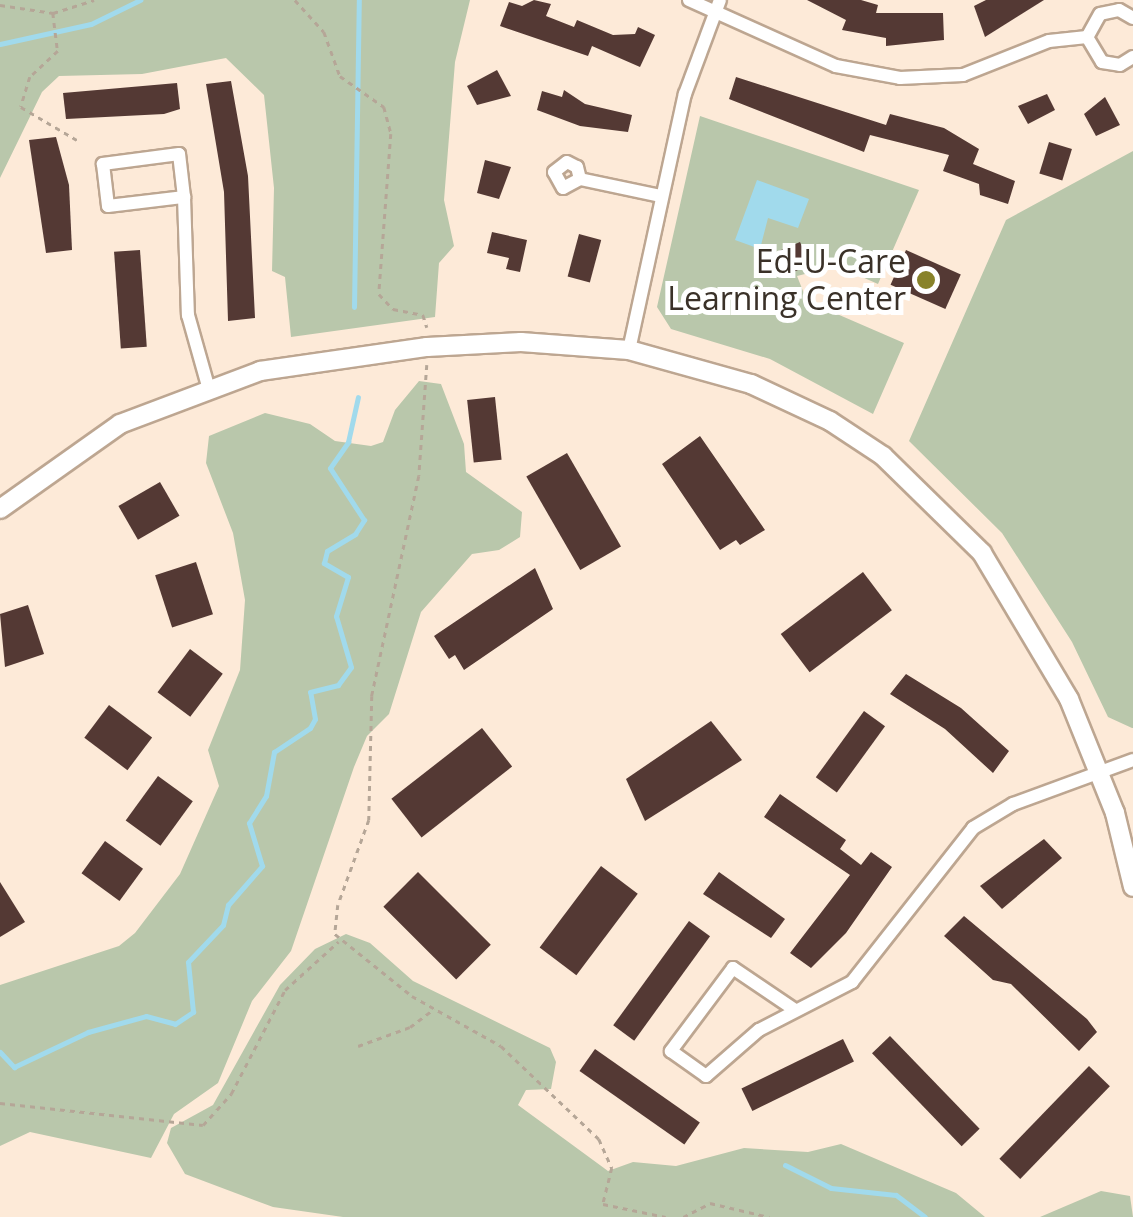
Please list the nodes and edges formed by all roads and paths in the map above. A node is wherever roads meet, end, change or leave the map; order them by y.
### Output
1 (94, 0) edge
2 (295, 0) edge
3 (689, 0) edge
4 (0, 4) edge
5 (717, 6) edge
6 (53, 13) junction
7 (1133, 18) edge
8 (1087, 36) junction
9 (1133, 57) edge
10 (77, 140) dead end
11 (580, 179) dead end
12 (184, 196) junction
13 (661, 196) junction
14 (427, 347) junction
15 (629, 350) junction
16 (208, 386) junction
17 (0, 509) edge
18 (1133, 760) edge
19 (1100, 773) junction
20 (1133, 886) edge
21 (338, 942) junction
22 (435, 1008) junction
23 (796, 1010) junction
24 (358, 1046) dead end
25 (0, 1103) edge
26 (666, 1217) edge
27 (683, 1217) edge
28 (769, 1217) edge

1 - 6 path
2 - 14 path
3 - 5 street
4 - 6 path
5 - 8 street
5 - 13 street
6 - 10 path
7 - 8 street
8 - 9 street
11 - 13 street
12 - 12 street
12 - 16 street
13 - 15 street
14 - 15 street
14 - 16 street
14 - 21 path
15 - 19 street
16 - 17 street
18 - 19 street
19 - 20 street
19 - 23 street
21 - 22 path
21 - 25 path
22 - 24 path
22 - 26 path
23 - 23 street
27 - 28 path

